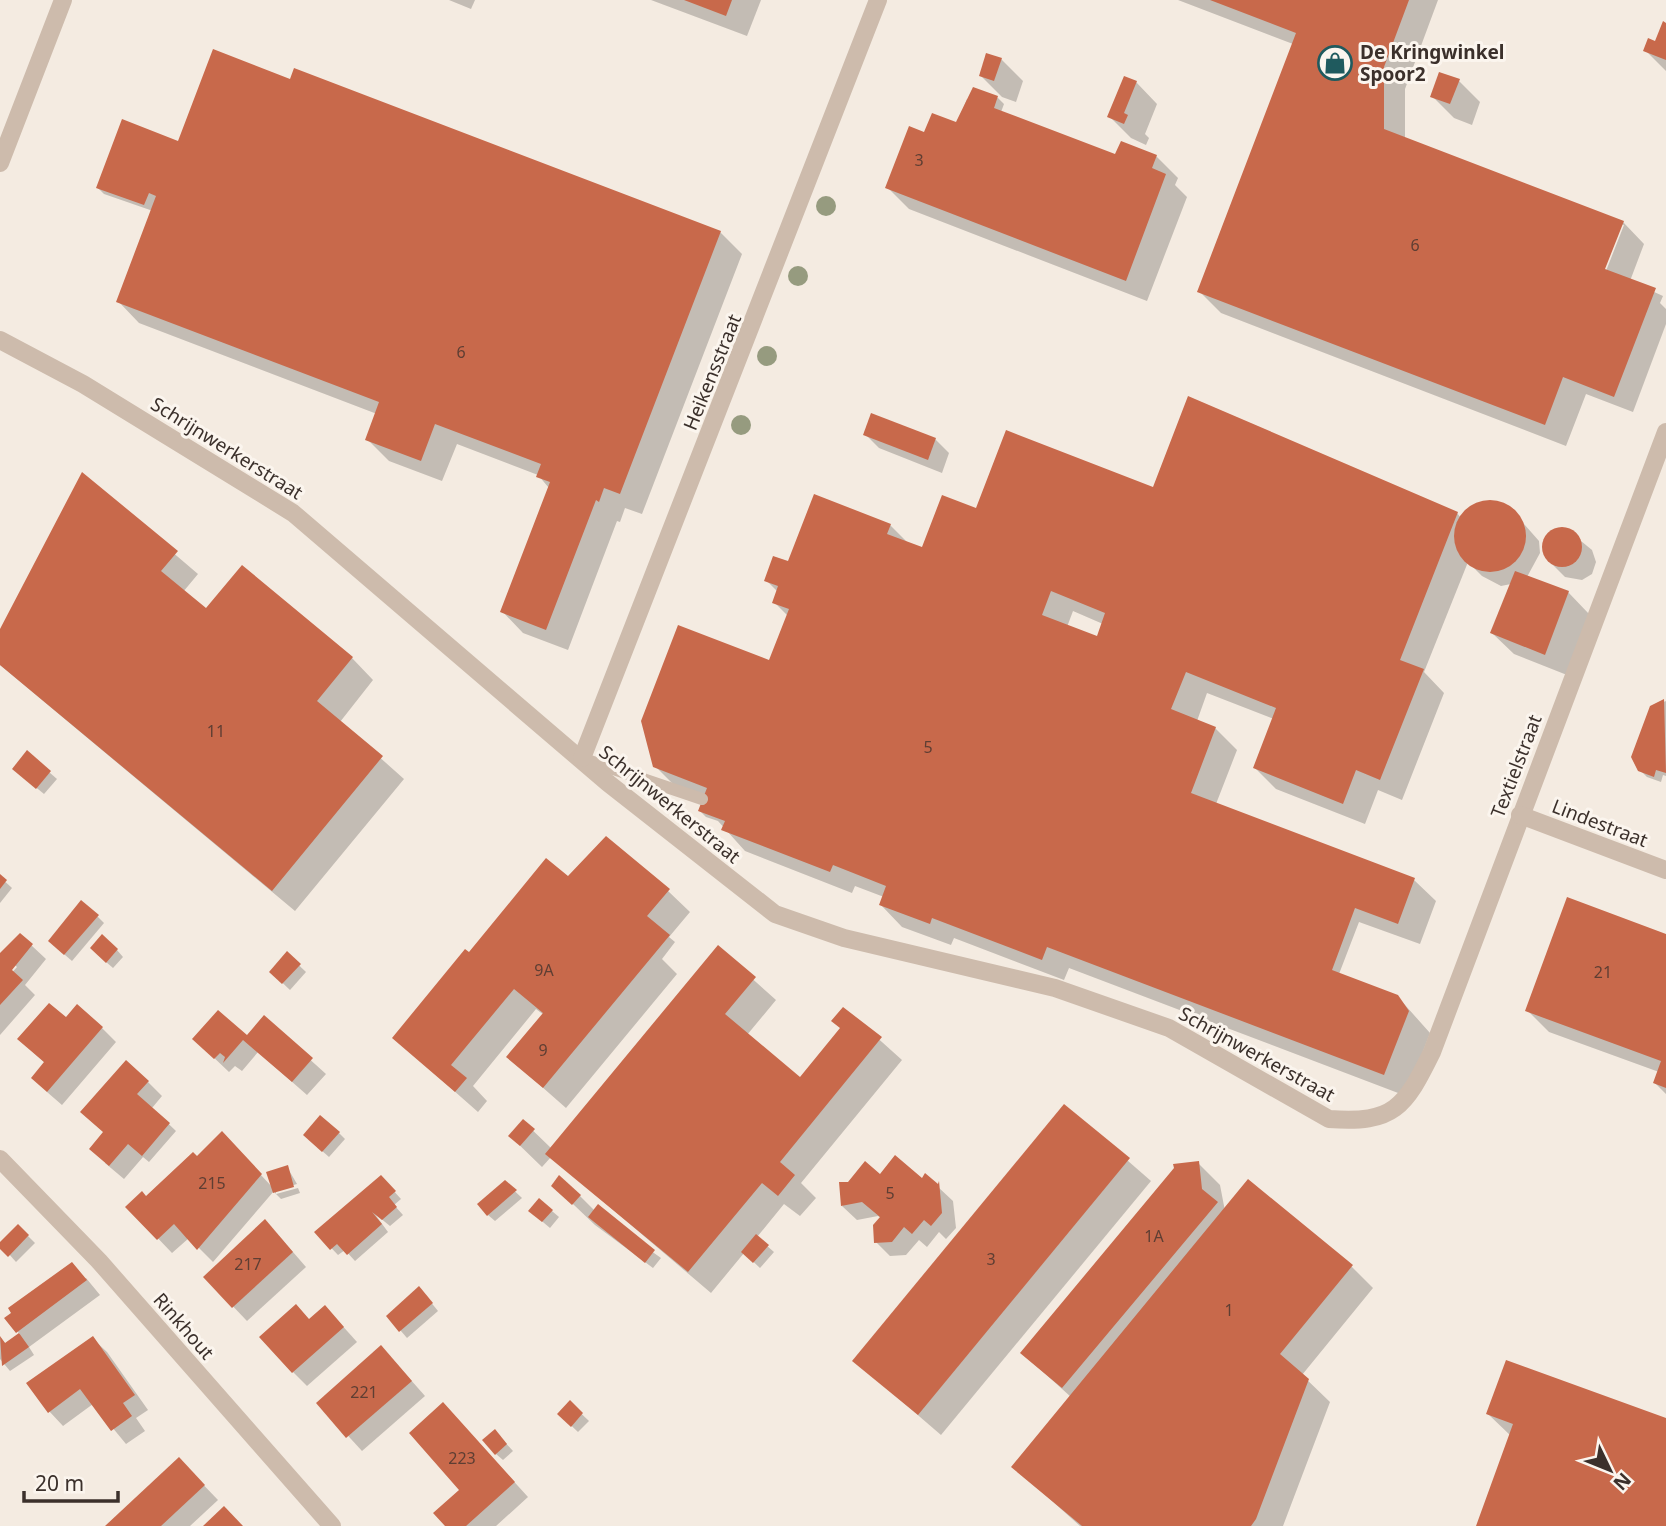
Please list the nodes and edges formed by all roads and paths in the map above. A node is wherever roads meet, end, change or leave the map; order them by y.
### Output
1 (63, 0) edge
2 (878, 0) edge
3 (0, 163) edge
4 (0, 340) edge
5 (1666, 432) edge
6 (582, 758) junction
7 (702, 799) dead end
8 (1520, 815) junction
9 (1666, 870) edge
10 (1397, 1108) joint
11 (0, 1159) edge
12 (332, 1526) edge

1 - 3 street
2 - 6 street, Heikensstraat
4 - 6 street, Schrijnwerkerstraat
5 - 8 street, Textielstraat
6 - 7 lane
6 - 10 street, Schrijnwerkerstraat
8 - 9 street, Lindestraat
8 - 10 street, Textielstraat
11 - 12 street, Rinkhout

